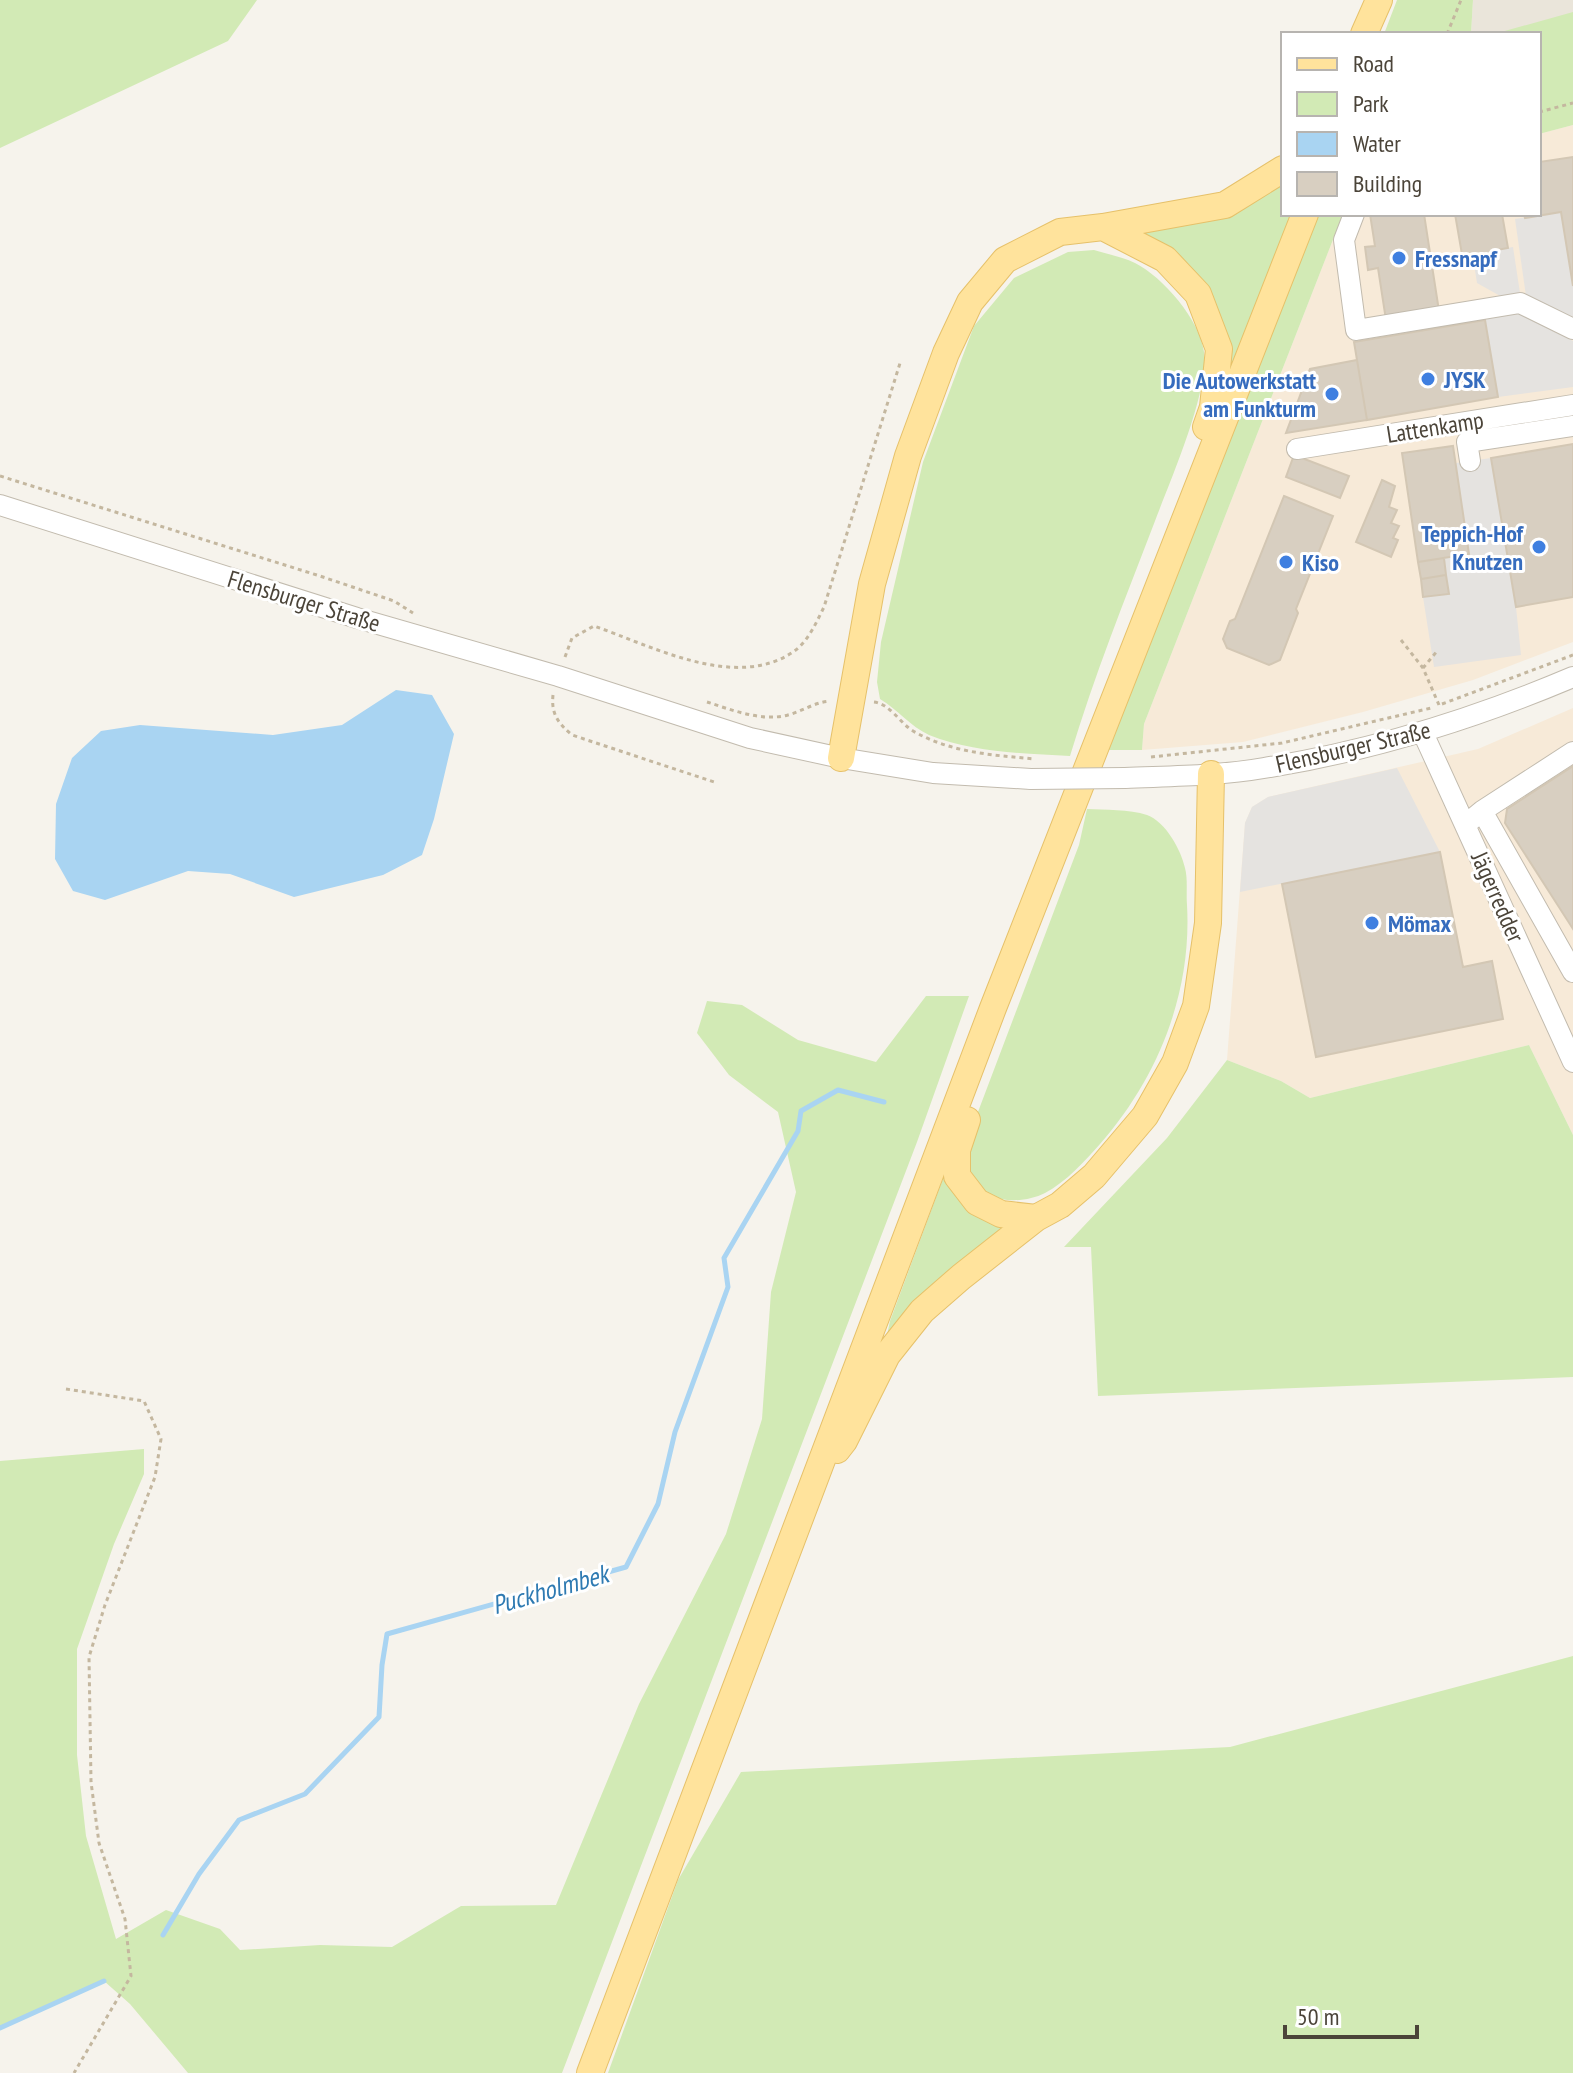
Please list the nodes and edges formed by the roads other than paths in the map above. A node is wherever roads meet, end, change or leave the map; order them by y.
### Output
1 (1379, 0) edge
2 (1391, 0) edge
3 (1365, 32) edge
4 (1378, 32) edge
5 (1281, 170) edge
6 (1304, 216) edge
7 (1353, 216) edge
8 (1103, 227) junction
9 (1573, 329) edge
10 (1573, 405) edge
11 (1573, 426) edge
12 (1297, 449) dead end
13 (1470, 461) dead end
14 (0, 505) edge
15 (1179, 533) junction
16 (1573, 677) edge
17 (1423, 733) junction
18 (1573, 752) edge
19 (841, 758) junction
20 (1211, 774) junction
21 (1482, 811) junction
22 (1465, 825) junction
23 (1573, 972) edge
24 (993, 1008) junction
25 (1573, 1062) edge
26 (1036, 1218) junction
27 (814, 1476) junction
28 (590, 2073) edge

1 - 3 main road
2 - 4 main road
5 - 8 main road
6 - 15 main road
7 - 9 street
8 - 15 main road
8 - 19 main road
10 - 12 street, Lattenkamp
11 - 13 street
14 - 19 street, Flensburger Straße
15 - 24 main road
16 - 17 street, Flensburger Straße
17 - 20 street, Flensburger Straße
17 - 22 street, Jägerredder
18 - 21 street
19 - 20 street, Flensburger Straße, bridge
20 - 26 main road
21 - 22 street
21 - 23 street
22 - 25 street, Jägerredder
24 - 26 main road
24 - 27 main road
26 - 27 main road
27 - 28 main road

